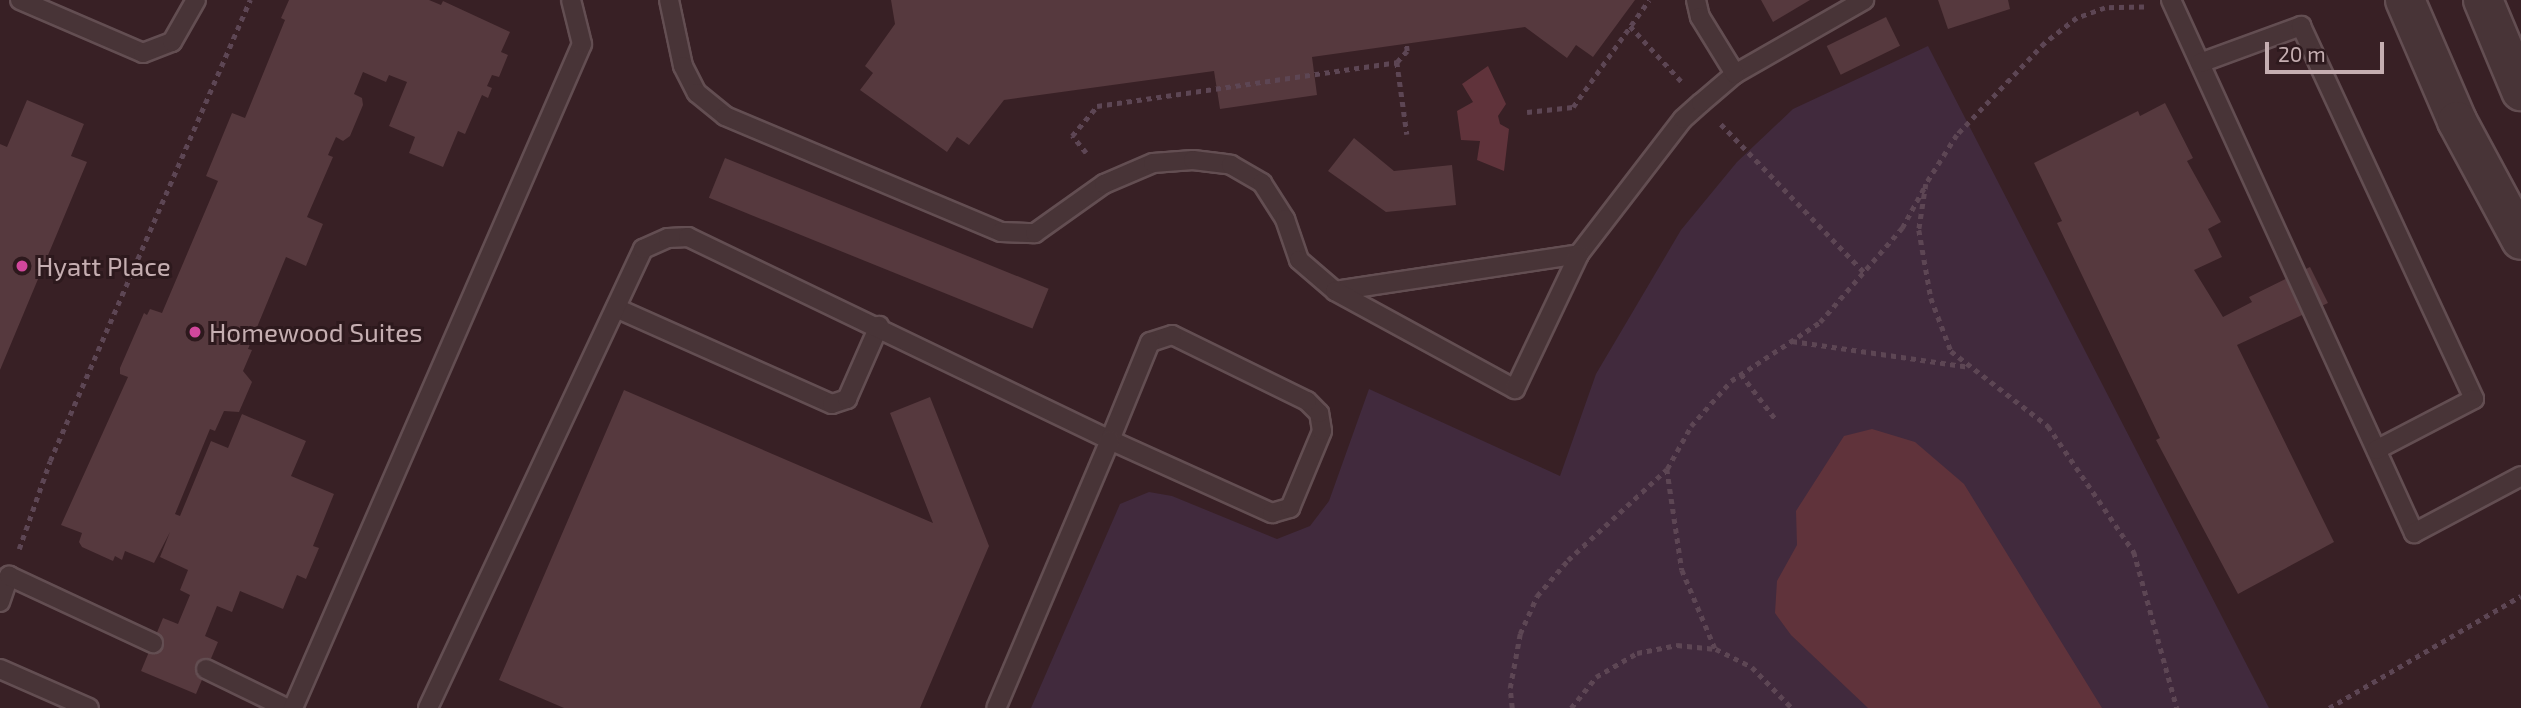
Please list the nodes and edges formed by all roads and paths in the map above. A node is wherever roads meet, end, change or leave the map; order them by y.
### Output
1 (20, 0) edge
2 (196, 0) edge
3 (250, 0) edge
4 (572, 0) edge
5 (669, 0) edge
6 (1649, 0) edge
7 (1696, 0) edge
8 (1864, 0) edge
9 (2405, 0) edge
10 (2483, 0) edge
11 (2172, 1) edge
12 (1630, 26) junction
13 (1406, 44) dead end
14 (1397, 62) junction
15 (2200, 63) junction
16 (1735, 74) junction
17 (2521, 91) edge
18 (1701, 103) junction
19 (1527, 112) dead end
20 (1407, 134) dead end
21 (1086, 153) dead end
22 (1926, 184) junction
23 (2521, 240) edge
24 (1579, 254) junction
25 (1865, 273) junction
26 (1335, 291) junction
27 (616, 308) junction
28 (879, 327) junction
29 (1791, 341) junction
30 (1970, 368) junction
31 (1741, 374) junction
32 (1777, 421) dead end
33 (1110, 440) junction
34 (2376, 450) junction
35 (1667, 469) junction
36 (2521, 476) edge
37 (9, 576) junction
38 (2521, 596) edge
39 (0, 602) edge
40 (153, 643) dead end
41 (1716, 649) junction
42 (0, 669) edge
43 (206, 669) dead end
44 (89, 708) edge
45 (286, 708) edge
46 (293, 708) edge
47 (428, 708) edge
48 (996, 708) edge
49 (1512, 708) edge
50 (1571, 708) edge
51 (1791, 708) edge
52 (2177, 708) edge
53 (2329, 708) edge

1 - 2 lane
3 - 37 path
4 - 46 lane
5 - 26 lane
6 - 12 path
7 - 16 lane
8 - 16 lane
9 - 23 street
10 - 17 street
11 - 15 lane
11 - 22 path
12 - 18 path
12 - 19 path
13 - 14 path
14 - 20 path
14 - 21 path
15 - 34 lane
15 - 34 lane
16 - 18 lane
18 - 24 lane
18 - 25 path
22 - 25 path
22 - 30 path
24 - 26 lane
24 - 26 lane
25 - 29 path
27 - 28 lane
27 - 28 lane
27 - 47 lane
28 - 33 lane
29 - 30 path
29 - 31 path
30 - 52 path
31 - 32 path
31 - 35 path
33 - 33 lane
33 - 48 lane
34 - 36 lane
35 - 41 path
35 - 49 path
37 - 39 lane
37 - 40 lane
38 - 53 path
41 - 50 path
41 - 51 path
42 - 44 lane
43 - 45 lane

